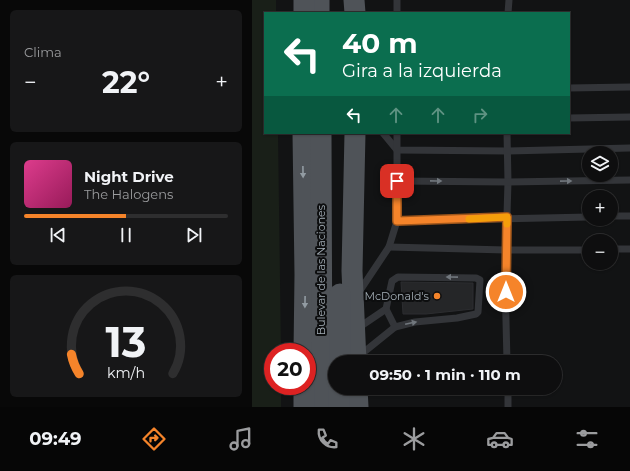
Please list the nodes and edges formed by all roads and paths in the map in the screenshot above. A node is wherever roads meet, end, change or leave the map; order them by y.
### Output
1 (304, 0) edge
2 (319, 0) edge
3 (342, 0) edge
4 (354, 0) edge
5 (397, 0) edge
6 (509, 0) edge
7 (304, 12) edge
8 (319, 12) edge
9 (342, 12) edge
10 (355, 12) edge
11 (397, 12) edge
12 (508, 12) edge
13 (630, 87) edge
14 (570, 88) edge
15 (630, 117) edge
16 (570, 118) edge
17 (303, 134) edge
18 (321, 134) edge
19 (341, 134) edge
20 (355, 134) edge
21 (384, 134) edge
22 (397, 134) edge
23 (507, 134) edge
24 (630, 148) edge
25 (397, 150) junction
26 (508, 151) junction
27 (630, 180) edge
28 (397, 181) junction
29 (508, 182) junction
30 (618, 216) edge
31 (630, 216) edge
32 (507, 217) junction
33 (582, 217) edge
34 (397, 221) junction
35 (389, 247) junction
36 (618, 249) edge
37 (630, 249) edge
38 (506, 250) junction
39 (582, 250) edge
40 (331, 271) junction
41 (353, 300) junction
42 (386, 309) junction
43 (395, 327) junction
44 (355, 330) junction
45 (304, 343) edge
46 (349, 355) edge
47 (351, 355) edge
48 (358, 355) edge
49 (507, 355) edge
50 (304, 395) edge
51 (339, 395) edge
52 (357, 395) edge
53 (508, 395) edge
54 (304, 407) edge
55 (322, 407) edge
56 (339, 407) edge
57 (358, 407) edge
58 (508, 407) edge

1 - 7 main road
2 - 8 main road
3 - 9 main road
4 - 10 main road
5 - 11 lane
6 - 12 lane
13 - 14 lane
15 - 16 lane
17 -> 45 main road
18 - 40 main road, Bulevar de las Naciones
19 - 40 main road, Bulevar de las Naciones
20 - 41 main road
21 - 25 lane
22 - 25 lane
23 - 26 lane
24 - 26 lane
25 - 26 lane
25 - 28 lane
26 - 29 lane
29 -> 27 lane
28 -> 29 lane
28 - 34 lane
29 - 32 lane
30 - 31 lane
32 - 33 lane
32 - 34 lane
32 - 38 lane
34 - 35 lane
35 - 38 lane
35 - 41 lane
36 - 37 lane
38 - 39 lane
38 - 49 lane
40 - 46 main road, Bulevar de las Naciones
40 - 55 main road, Bulevar de las Naciones
41 - 44 main road
42 - 43 lane
43 -> 42 lane
42 - 44 lane
43 - 48 lane
44 - 47 main road
50 - 54 main road
51 - 56 main road
52 - 57 main road
53 - 58 lane

